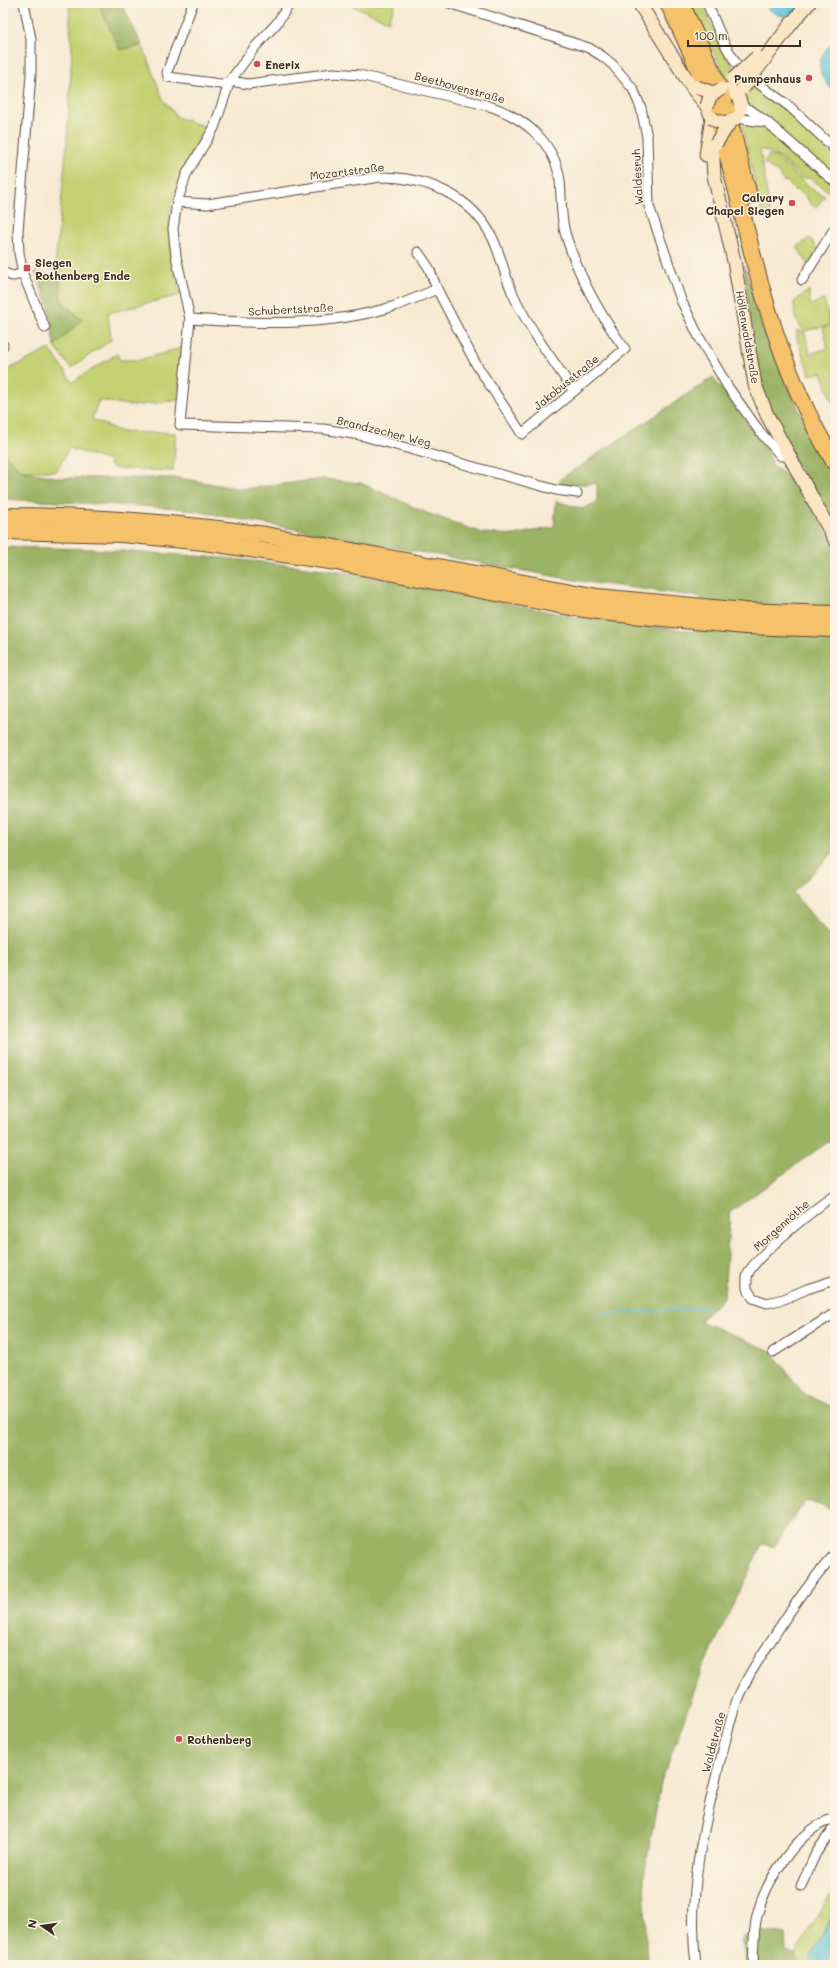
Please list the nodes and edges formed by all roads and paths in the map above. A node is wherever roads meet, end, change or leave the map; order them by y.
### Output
1 (24, 3) edge
2 (193, 3) edge
3 (290, 3) edge
4 (449, 3) edge
5 (639, 3) edge
6 (668, 3) edge
7 (681, 3) edge
8 (707, 3) edge
9 (809, 3) edge
10 (791, 24) junction
11 (685, 77) junction
12 (229, 83) junction
13 (718, 92) junction
14 (738, 106) junction
15 (711, 122) junction
16 (835, 149) edge
17 (835, 182) edge
18 (177, 202) junction
19 (835, 228) edge
20 (728, 237) junction
21 (418, 252) dead end
22 (3, 272) edge
23 (23, 274) junction
24 (802, 280) dead end
25 (437, 289) junction
26 (190, 319) junction
27 (45, 328) dead end
28 (625, 349) joint
29 (574, 391) junction
30 (834, 454) edge
31 (788, 456) junction
32 (577, 493) dead end
33 (3, 516) edge
34 (3, 531) edge
35 (835, 540) edge
36 (661, 611) junction
37 (835, 614) edge
38 (835, 629) edge
39 (835, 1195) edge
40 (835, 1280) edge
41 (835, 1313) edge
42 (773, 1352) dead end
43 (835, 1554) edge
44 (835, 1818) edge
45 (835, 1826) edge
46 (801, 1886) dead end
47 (696, 1965) edge
48 (753, 1965) edge

1 - 23 street
2 - 12 street, Beethovenstraße
3 - 12 street
4 - 31 street, Waldesruh
5 - 11 street
6 - 30 highway
7 - 30 highway
8 - 16 street
9 - 10 street, Höllenwaldstraße
10 - 13 street, Höllenwaldstraße, bridge
10 - 14 street, Höllenwaldstraße, bridge
11 - 13 street
11 - 13 street, bridge
12 - 18 street
12 - 28 street, Beethovenstraße
13 - 14 street
13 - 15 street
14 - 15 street, bridge
14 - 17 street
14 - 20 street, Höllenwaldstraße, bridge
15 - 20 street, Höllenwaldstraße
18 - 26 street
18 - 29 street, Mozartstraße
19 - 24 street
20 - 31 street, Höllenwaldstraße
21 - 25 street
22 - 23 street
23 - 27 street
25 - 26 street, Schubertstraße
25 - 29 street, Jakobusstraße
26 - 32 street, Brandzecher Weg
28 - 29 street, Jakobusstraße
31 - 35 street, Höllenwaldstraße
33 - 36 highway
34 - 36 highway
36 - 37 highway
36 - 38 highway
39 - 40 street, Morgenröthe
41 - 42 street
43 - 47 street, Waldstraße
44 - 48 street
45 - 46 street

